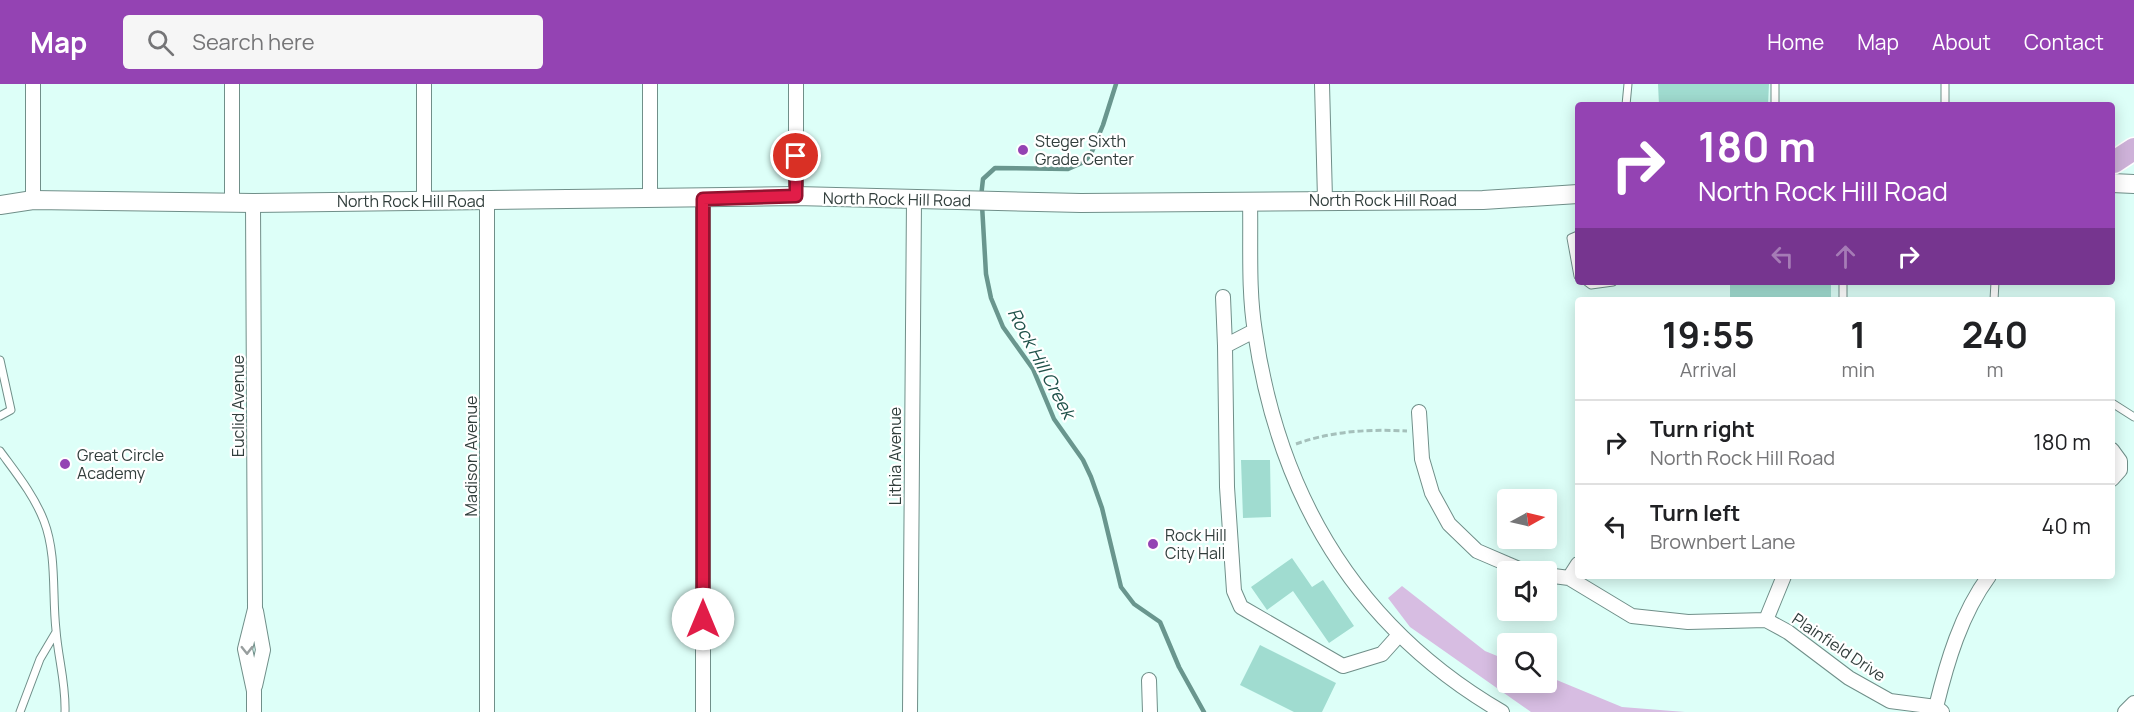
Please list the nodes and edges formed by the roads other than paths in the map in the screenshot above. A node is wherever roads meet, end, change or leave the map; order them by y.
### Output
1 (33, 84) edge
2 (232, 84) edge
3 (424, 84) edge
4 (650, 84) edge
5 (796, 84) edge
6 (1322, 84) edge
7 (1628, 84) edge
8 (1775, 84) edge
9 (1945, 84) edge
10 (1626, 102) edge
11 (1775, 102) edge
12 (1945, 102) edge
13 (2134, 149) edge
14 (2118, 168) edge
15 (2134, 184) edge
16 (1575, 194) edge
17 (796, 196) junction
18 (650, 199) junction
19 (703, 199) junction
20 (1325, 199) junction
21 (33, 200) junction
22 (424, 200) junction
23 (914, 200) junction
24 (1250, 200) junction
25 (487, 201) junction
26 (232, 202) junction
27 (254, 203) junction
28 (0, 205) edge
29 (1575, 236) edge
30 (1575, 262) edge
31 (1223, 297) dead end
32 (1254, 331) junction
33 (1225, 346) junction
34 (0, 360) edge
35 (2115, 405) edge
36 (1419, 412) dead end
37 (0, 416) edge
38 (2134, 417) edge
39 (0, 452) edge
40 (2115, 454) edge
41 (2115, 476) edge
42 (1501, 561) edge
43 (1575, 569) edge
44 (1557, 576) edge
45 (1569, 578) junction
46 (1783, 579) edge
47 (1987, 579) edge
48 (1766, 620) junction
49 (56, 632) junction
50 (1399, 634) junction
51 (1149, 680) dead end
52 (2134, 703) edge
53 (1939, 710) edge
54 (20, 712) edge
55 (65, 712) edge
56 (254, 712) edge
57 (487, 712) edge
58 (703, 712) edge
59 (910, 712) edge
60 (1150, 712) edge
61 (1502, 712) edge
62 (2125, 712) edge

1 - 21 street
2 - 26 street
3 - 22 street
4 - 18 street
5 - 17 street
6 - 20 street
7 - 10 lane
8 - 11 lane
9 - 12 lane
13 - 14 main road
14 - 15 street
16 - 20 street, North Rock Hill Road
17 - 19 street, North Rock Hill Road
17 - 23 street, North Rock Hill Road
18 - 19 street, North Rock Hill Road
18 - 25 street, North Rock Hill Road
19 - 58 street
20 - 24 street, North Rock Hill Road
21 - 26 street, North Rock Hill Road
21 - 28 street, North Rock Hill Road
22 - 25 street, North Rock Hill Road
22 - 27 street, North Rock Hill Road
23 - 24 street, North Rock Hill Road
23 - 59 street, Lithia Avenue
24 - 32 street
25 - 57 street, Madison Avenue
26 - 27 street, North Rock Hill Road
27 - 56 street, Euclid Avenue
29 - 30 lane
31 - 33 street
32 - 33 street
32 - 50 street
33 - 50 street
34 - 37 lane
35 - 38 lane
36 - 42 street
39 - 49 lane
40 - 41 street
43 - 45 street
44 - 45 street, Plainfield Drive
45 - 48 street, Plainfield Drive
46 - 48 street
47 - 53 street
48 - 53 street, Plainfield Drive
49 - 54 lane
49 - 55 lane
50 - 61 street
51 - 60 street
52 - 62 street

